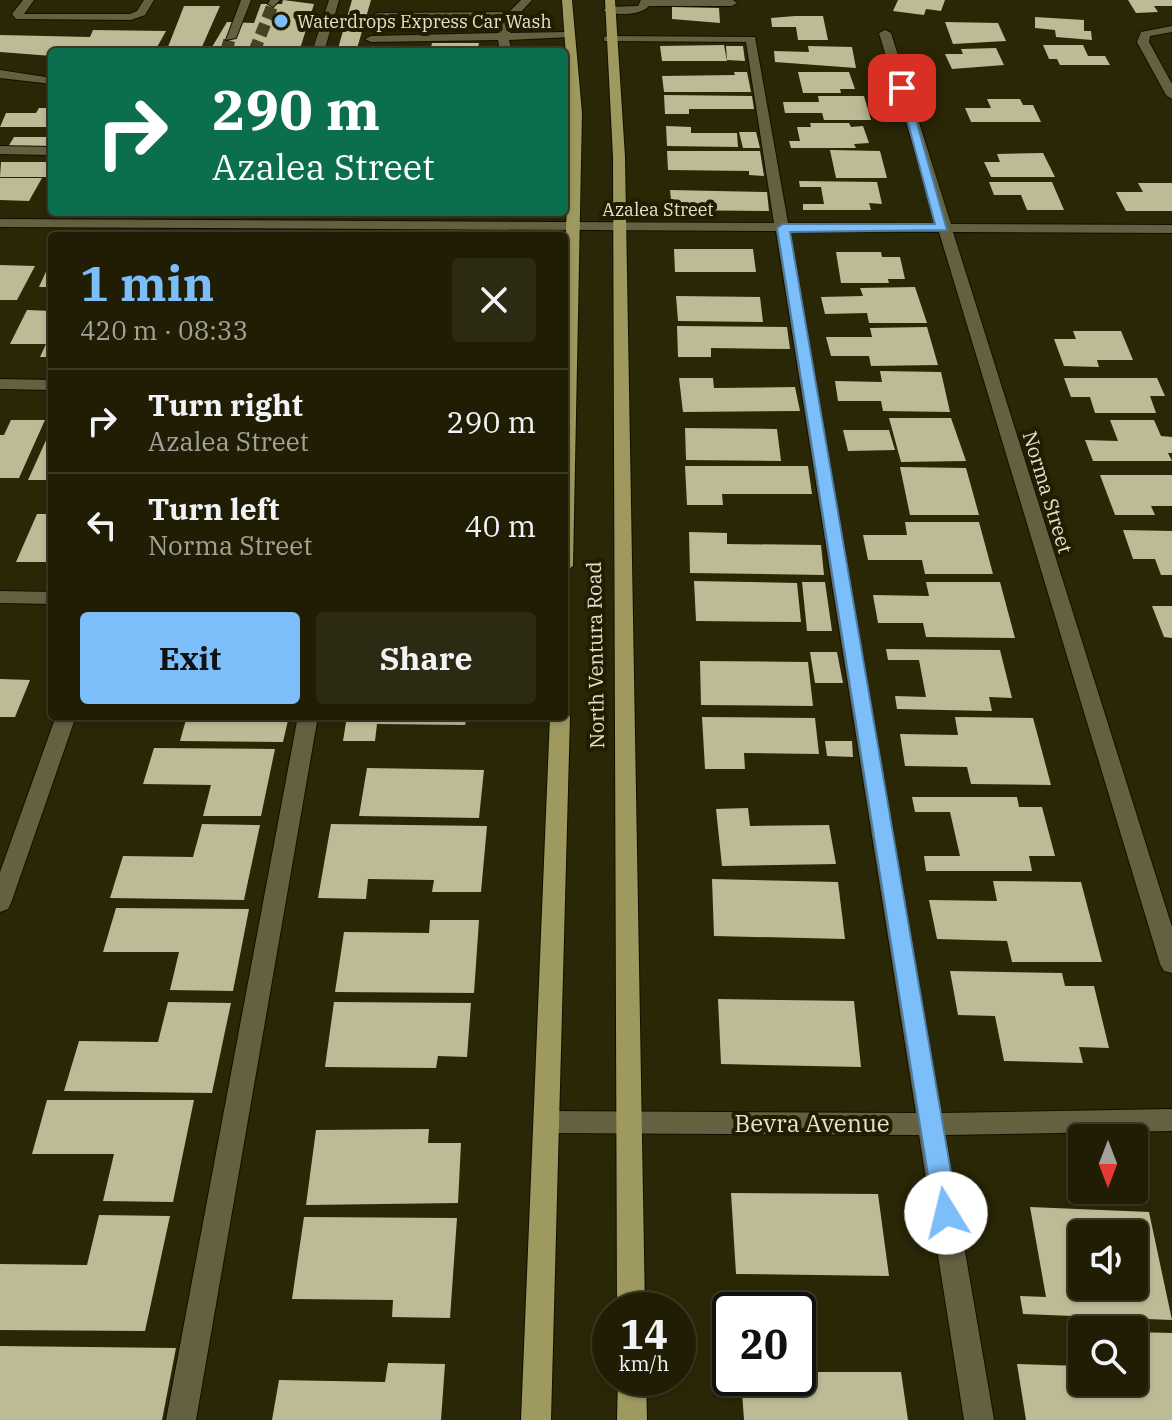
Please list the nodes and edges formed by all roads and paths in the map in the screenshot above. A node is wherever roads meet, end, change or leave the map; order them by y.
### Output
1 (29, 0) edge
2 (89, 0) edge
3 (149, 0) edge
4 (246, 0) edge
5 (334, 0) edge
6 (383, 0) edge
7 (409, 0) edge
8 (527, 0) edge
9 (567, 0) edge
10 (646, 2) edge
11 (610, 5) edge
12 (732, 11) edge
13 (512, 15) junction
14 (378, 16) junction
15 (405, 16) junction
16 (76, 17) junction
17 (1172, 29) edge
18 (885, 33) dead end
19 (567, 35) junction
20 (503, 36) junction
21 (230, 38) tunnel mouth
22 (416, 38) junction
23 (608, 39) junction
24 (691, 39) junction
25 (369, 46) edge
26 (319, 48) edge
27 (415, 48) edge
28 (505, 48) edge
29 (0, 74) edge
30 (48, 81) edge
31 (1172, 95) edge
32 (570, 113) edge
33 (0, 150) edge
34 (48, 151) edge
35 (570, 158) edge
36 (569, 195) edge
37 (320, 218) edge
38 (424, 219) edge
39 (510, 219) edge
40 (0, 223) edge
41 (573, 227) junction
42 (619, 227) junction
43 (943, 227) junction
44 (783, 228) junction
45 (1172, 229) edge
46 (238, 230) edge
47 (396, 230) edge
48 (0, 384) edge
49 (48, 385) edge
50 (568, 415) edge
51 (0, 597) edge
52 (48, 598) edge
53 (65, 720) edge
54 (307, 720) edge
55 (560, 720) edge
56 (0, 900) edge
57 (1172, 964) edge
58 (1172, 1120) edge
59 (548, 1122) junction
60 (629, 1123) junction
61 (931, 1124) junction
62 (631, 1292) edge
63 (632, 1396) edge
64 (181, 1420) edge
65 (536, 1420) edge
66 (632, 1420) edge
67 (979, 1420) edge

1 - 16 street
2 - 16 street
3 - 16 street
4 - 21 street
5 - 26 street
6 - 14 street
7 - 15 street
8 - 13 street
9 - 19 main road, North Ventura Road
10 - 11 street
10 - 12 street
11 - 23 main road, North Ventura Road
12 - 24 street
13 - 15 street
13 - 20 street
14 - 15 street
14 - 25 street
17 - 31 street
18 - 43 street, Norma Street
19 - 20 street
19 - 32 main road, North Ventura Road
20 - 22 street
20 - 28 street
22 - 25 street
22 - 27 street
23 - 24 street
23 - 42 main road, North Ventura Road
24 - 44 street
29 - 30 street
32 - 35 main road, North Ventura Road
33 - 34 street
35 - 36 main road, North Ventura Road
36 - 41 main road, North Ventura Road
37 - 46 street, Azalea Street
37 - 47 street, Azalea Street
38 - 39 street, Azalea Street
38 - 47 street, Azalea Street
39 - 41 street, Azalea Street
40 - 46 street, Azalea Street
41 - 42 street, Azalea Street
41 - 50 main road, North Ventura Road
42 - 44 street, Azalea Street
42 - 60 main road, North Ventura Road
43 - 44 street, Azalea Street
43 - 45 street, Azalea Street
43 - 57 street, Norma Street
44 - 61 street
48 - 49 street
51 - 52 street
53 - 56 street
54 - 64 street
55 - 59 main road, North Ventura Road
58 - 61 street, Bevra Avenue
59 - 60 street, Bevra Avenue
59 - 65 main road, North Ventura Road
60 - 61 street, Bevra Avenue
60 - 62 main road, North Ventura Road
61 - 67 street
63 - 66 main road

